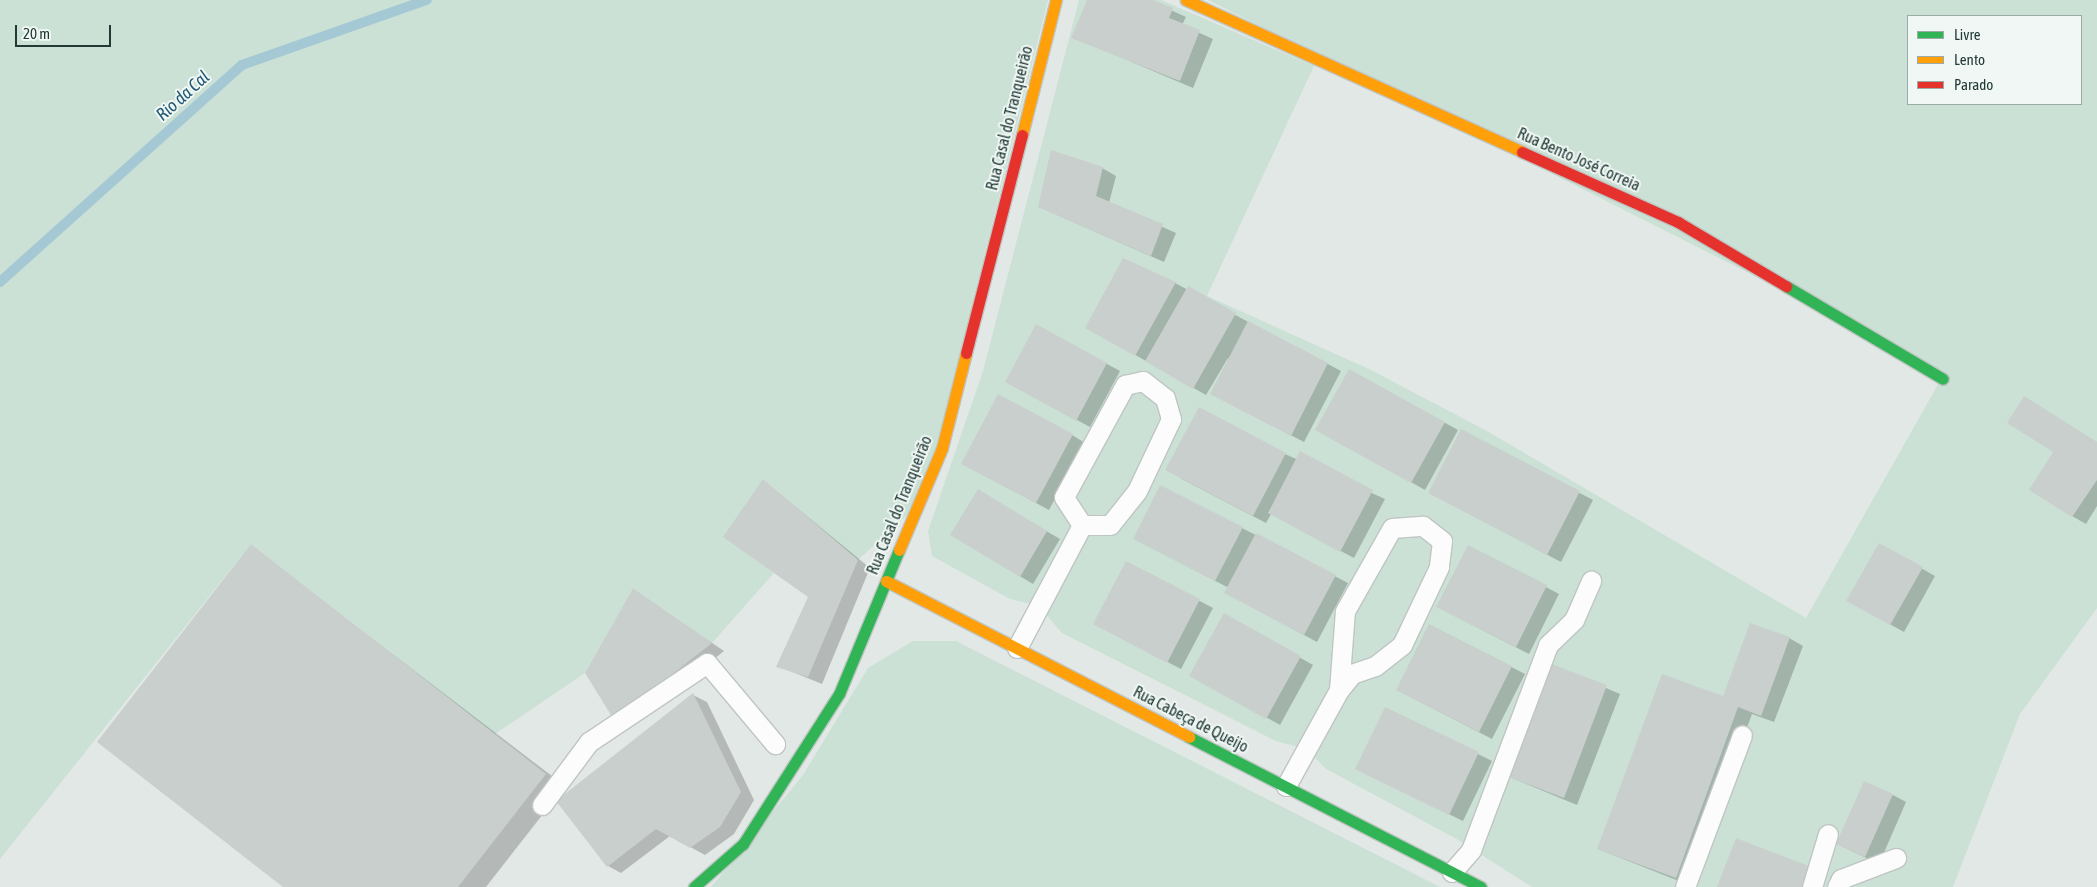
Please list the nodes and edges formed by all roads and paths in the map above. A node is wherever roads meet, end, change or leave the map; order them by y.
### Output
1 (1056, 0) edge
2 (1186, 0) edge
3 (1942, 379) dead end
4 (1082, 525) junction
5 (886, 581) junction
6 (1591, 581) dead end
7 (1017, 648) junction
8 (1339, 690) junction
9 (1742, 735) dead end
10 (776, 744) dead end
11 (1286, 786) junction
12 (542, 805) dead end
13 (1828, 834) dead end
14 (1896, 858) dead end
15 (1452, 872) junction
16 (694, 887) edge
17 (1481, 887) edge
18 (1685, 887) edge
19 (1812, 887) edge
20 (1837, 887) edge

1 - 5 street, Rua Casal do Tranqueirão
2 - 3 street, Rua Bento José Correia
4 - 4 lane
4 - 7 lane
5 - 7 street, Rua Cabeça de Queijo
5 - 16 street, Rua Casal do Tranqueirão
6 - 15 lane
7 - 11 street, Rua Cabeça de Queijo
8 - 8 lane
8 - 11 lane
9 - 18 lane
10 - 12 lane
11 - 15 street, Rua Cabeça de Queijo
13 - 19 lane
14 - 20 lane
15 - 17 street, Rua Cabeça de Queijo

